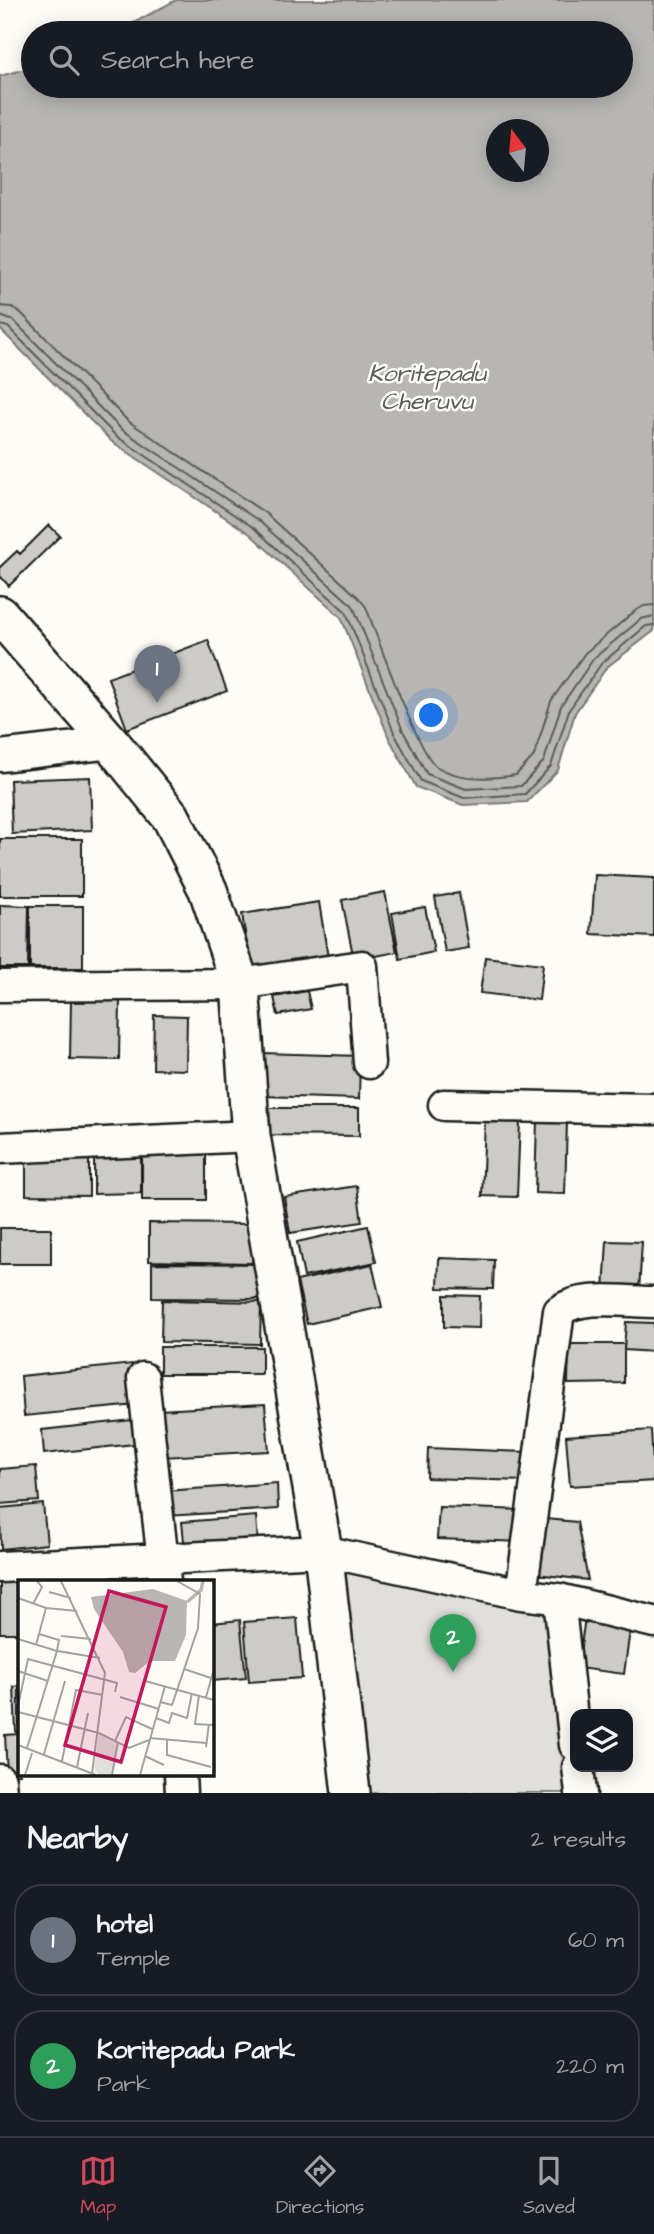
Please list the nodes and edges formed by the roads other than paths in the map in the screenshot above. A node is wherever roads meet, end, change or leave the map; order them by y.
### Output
1 (0, 615) edge
2 (111, 743) junction
3 (0, 756) edge
4 (240, 984) junction
5 (0, 986) edge
6 (369, 1063) dead end
7 (444, 1105) dead end
8 (654, 1109) edge
9 (251, 1136) junction
10 (0, 1148) edge
11 (654, 1303) edge
12 (143, 1378) dead end
13 (323, 1551) junction
14 (0, 1567) edge
15 (165, 1570) edge
16 (521, 1594) junction
17 (559, 1599) junction
18 (654, 1622) edge
19 (571, 1709) edge
20 (578, 1772) edge
21 (0, 1780) edge
22 (1, 1793) edge
23 (351, 1793) edge
24 (580, 1793) edge

1 - 2 street
2 - 3 street
2 - 4 street
4 - 5 street
4 - 6 street
4 - 9 street
7 - 8 street
9 - 10 street
9 - 13 street
11 - 16 street
12 - 15 street
13 - 15 street
13 - 16 street
13 - 23 street
14 - 15 street
16 - 17 street
17 - 18 street
17 - 19 street
20 - 24 street
21 - 22 street

